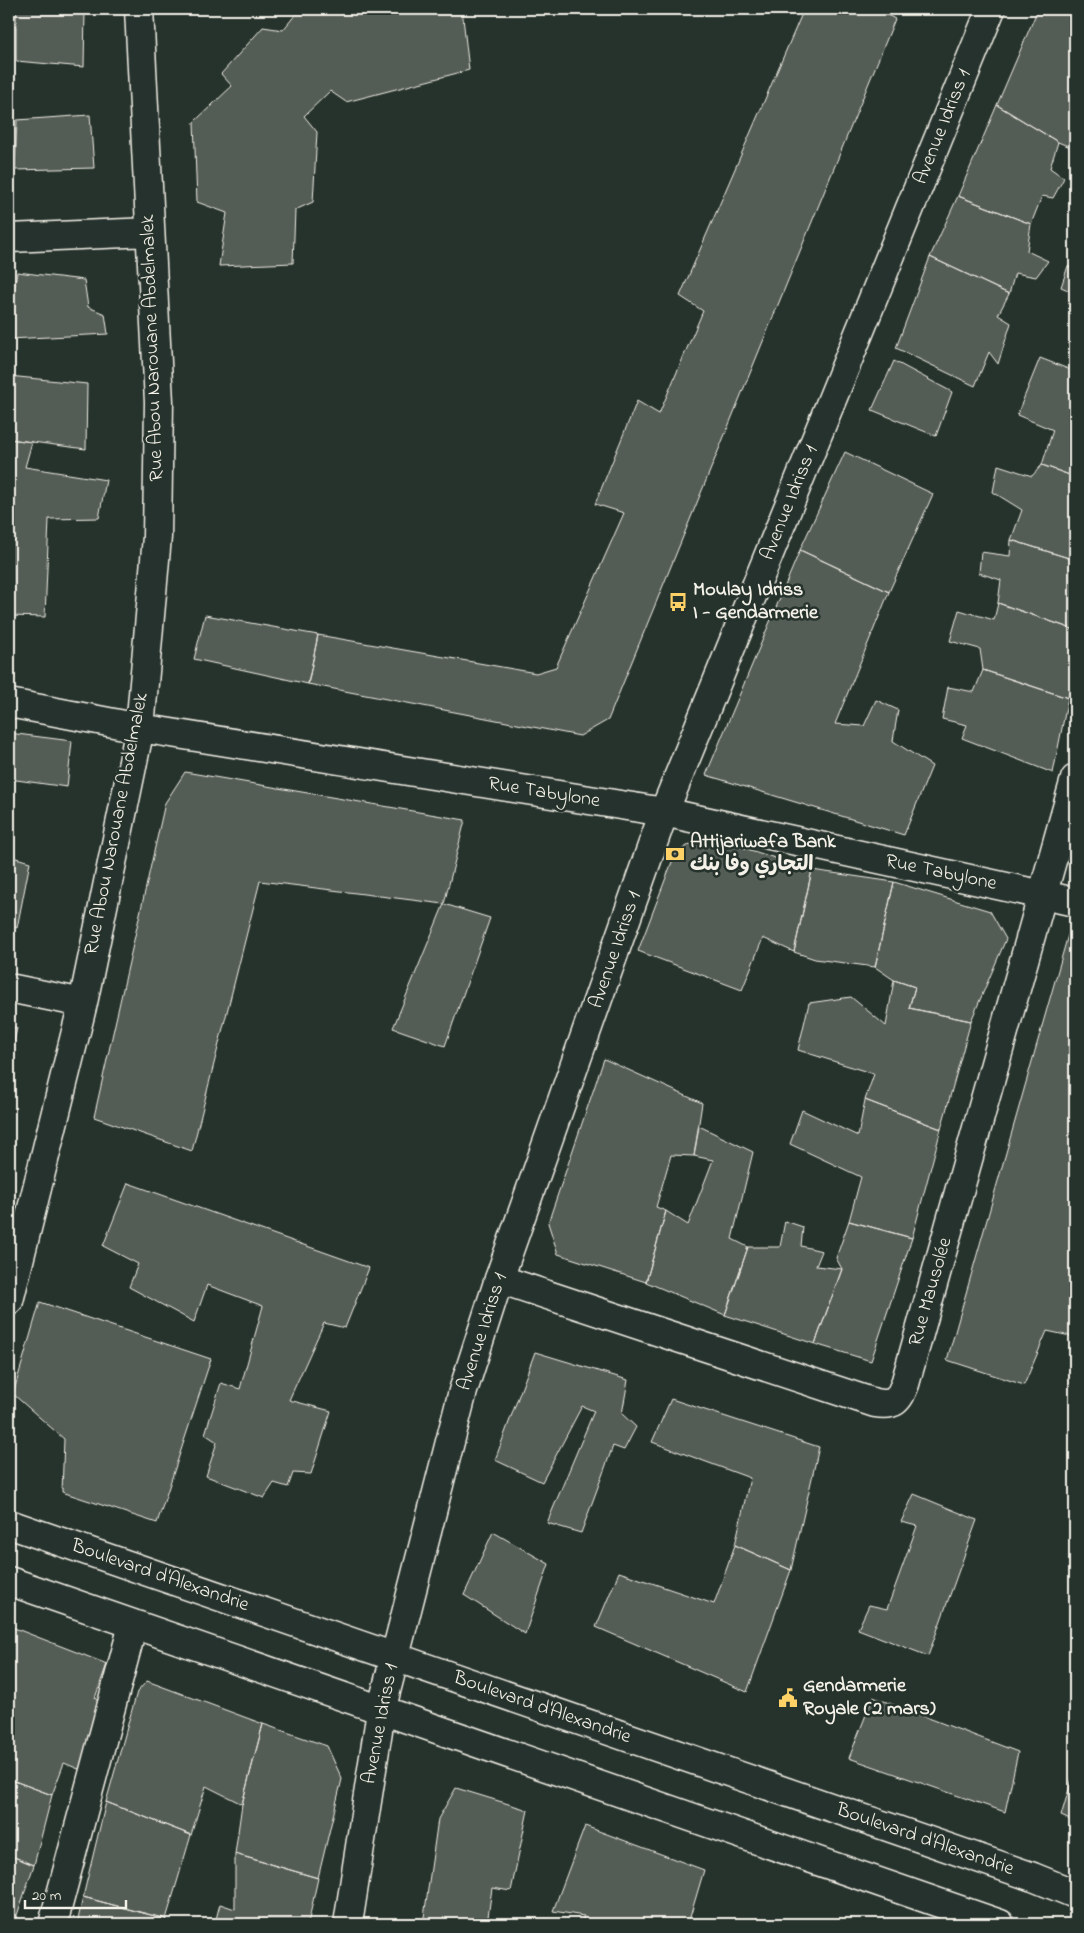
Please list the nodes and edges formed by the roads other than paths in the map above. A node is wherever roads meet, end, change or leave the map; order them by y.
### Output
1 (139, 9) edge
2 (991, 9) edge
3 (150, 232) junction
4 (9, 238) edge
5 (9, 703) edge
6 (140, 728) junction
7 (1075, 779) edge
8 (664, 812) junction
9 (1042, 896) junction
10 (1075, 902) edge
11 (9, 988) edge
12 (83, 1003) junction
13 (500, 1279) junction
14 (9, 1301) edge
15 (9, 1524) edge
16 (9, 1582) edge
17 (133, 1625) junction
18 (394, 1657) junction
19 (381, 1711) junction
20 (1068, 1888) edge
21 (53, 1924) edge
22 (348, 1924) edge
23 (1000, 1924) edge

1 - 3 street, Rue Abou Narouane Abdelmalek
2 - 8 street, Avenue Idriss 1
3 - 4 street
3 - 6 street, Rue Abou Narouane Abdelmalek
5 - 6 street, Rue Tabylone
6 - 8 street, Rue Tabylone
6 - 12 street, Rue Abou Narouane Abdelmalek
7 - 9 street, Rue Mausolée
8 - 9 street, Rue Tabylone
8 - 13 street, Avenue Idriss 1
9 - 10 street, Rue Tabylone
9 - 13 street, Rue Mausolée
11 - 12 street
12 - 14 street, Rue Abou Narouane Abdelmalek
13 - 18 street, Avenue Idriss 1
15 - 18 street, Boulevard d'Alexandrie
16 - 17 street
17 - 19 street
17 - 21 street
18 - 19 street, Avenue Idriss 1
18 - 20 street, Boulevard d'Alexandrie
19 - 22 street, Avenue Idriss 1
19 - 23 street

